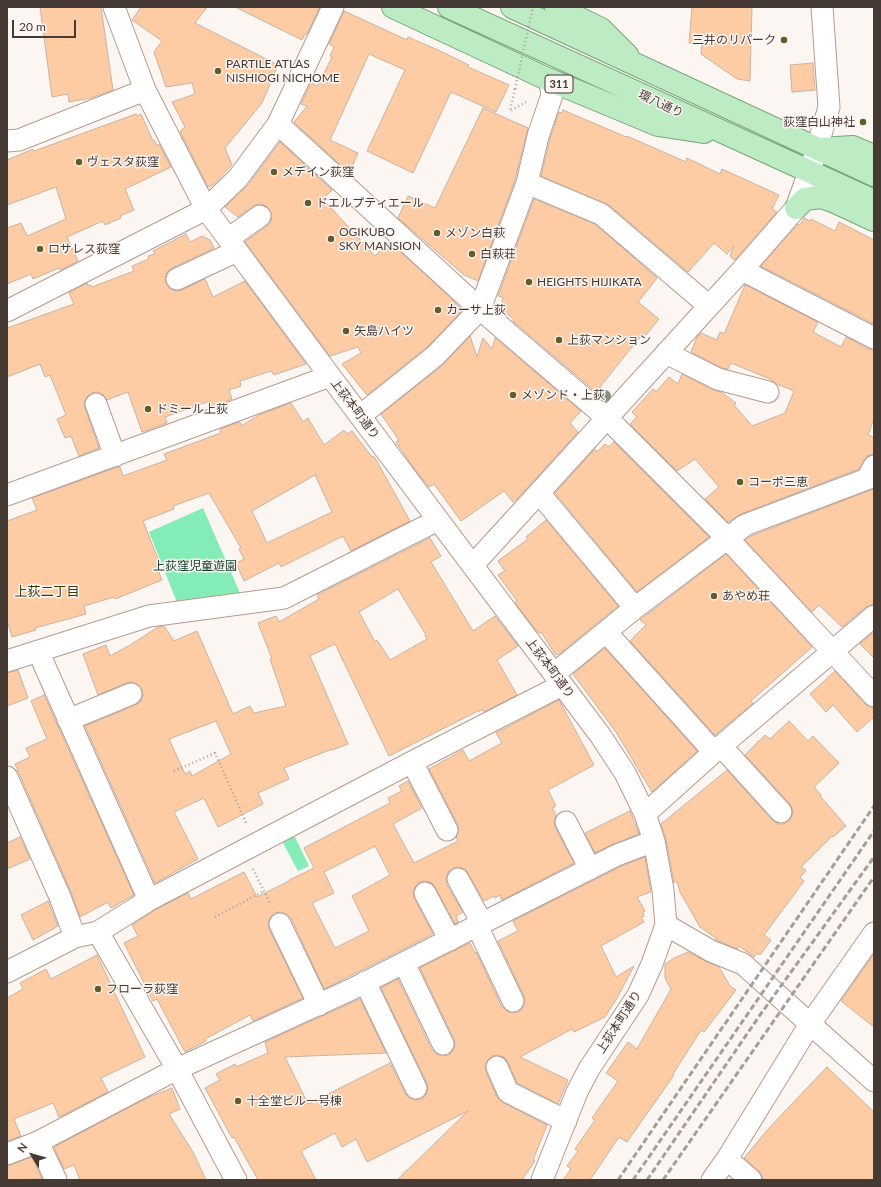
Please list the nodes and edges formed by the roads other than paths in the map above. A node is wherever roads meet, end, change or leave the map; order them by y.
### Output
1 (114, 7) edge
2 (334, 7) edge
3 (393, 7) edge
4 (448, 7) edge
5 (512, 7) edge
6 (556, 7) edge
7 (822, 7) edge
8 (636, 64) junction
9 (545, 78) junction
10 (145, 90) junction
11 (278, 124) junction
12 (733, 137) junction
13 (7, 140) edge
14 (817, 149) junction
15 (874, 156) edge
16 (809, 171) junction
17 (874, 175) edge
18 (527, 183) junction
19 (874, 201) edge
20 (796, 208) junction
21 (206, 209) junction
22 (260, 216) dead end
23 (874, 220) edge
24 (233, 245) junction
25 (742, 270) junction
26 (177, 279) dead end
27 (709, 306) junction
28 (480, 309) junction
29 (7, 311) edge
30 (874, 338) edge
31 (666, 353) junction
32 (330, 376) junction
33 (768, 392) dead end
34 (96, 404) dead end
35 (360, 416) junction
36 (607, 418) junction
37 (116, 456) junction
38 (874, 466) edge
39 (539, 493) junction
40 (7, 495) edge
41 (438, 520) junction
42 (728, 538) junction
43 (473, 565) junction
44 (635, 608) junction
45 (874, 616) edge
46 (606, 632) junction
47 (38, 651) junction
48 (832, 651) junction
49 (7, 661) edge
50 (558, 679) junction
51 (130, 694) dead end
52 (874, 696) edge
53 (68, 720) junction
54 (718, 749) junction
55 (412, 762) junction
56 (7, 777) edge
57 (781, 812) dead end
58 (645, 814) junction
59 (566, 822) dead end
60 (447, 830) dead end
61 (654, 841) junction
62 (590, 869) junction
63 (458, 879) dead end
64 (425, 893) dead end
65 (149, 900) junction
66 (280, 924) road end
67 (480, 925) junction
68 (666, 925) junction
69 (98, 932) junction
70 (874, 932) edge
71 (75, 938) junction
72 (450, 940) junction
73 (404, 963) junction
74 (7, 972) edge
75 (365, 982) junction
76 (513, 1001) dead end
77 (319, 1004) junction
78 (810, 1024) junction
79 (443, 1044) dead end
80 (497, 1067) dead end
81 (177, 1069) junction
82 (874, 1081) edge
83 (416, 1088) dead end
84 (566, 1120) junction
85 (38, 1142) junction
86 (7, 1154) edge
87 (727, 1159) junction
88 (56, 1180) edge
89 (236, 1180) edge
90 (542, 1180) edge
91 (712, 1180) edge
92 (751, 1180) edge

1 - 10 street, 上荻本町通り
2 - 11 street
3 - 9 main road, 311
4 - 12 main road, 環八通り / 311
5 - 8 main road
6 - 8 main road
7 - 14 street
8 - 14 main road
9 - 12 main road, 311
9 - 18 street
10 - 13 street
10 - 21 street, 上荻本町通り
11 - 21 street
11 - 28 street
12 - 16 main road, 環八通り / 311
14 - 15 main road
14 - 16 street
14 - 17 main road
16 - 19 main road, 環八通り / 311
16 - 20 street
18 - 27 street
18 - 28 street
20 - 23 main road
20 - 25 street
21 - 24 street, 上荻本町通り
21 - 29 street
22 - 24 street
24 - 26 street
24 - 32 street, 上荻本町通り
25 - 27 street
25 - 30 street
27 - 31 street
28 - 35 street
28 - 36 street
31 - 33 street
31 - 36 street
32 - 35 street, 上荻本町通り
32 - 37 street
34 - 37 street
35 - 41 street, 上荻本町通り
36 - 39 street
36 - 42 street
37 - 40 street
38 - 42 street
39 - 43 street
39 - 44 street
41 - 43 street, 上荻本町通り
41 - 47 street
42 - 44 street
42 - 48 street
43 - 50 street, 上荻本町通り
44 - 46 street
45 - 48 street
46 - 50 street
46 - 54 street
47 - 49 street
47 - 53 street
48 - 52 street
48 - 54 street
50 - 55 street
50 - 58 street, 上荻本町通り
51 - 53 street
53 - 65 street
54 - 57 street
54 - 58 street
55 - 60 street
55 - 65 street
56 - 71 street
58 - 61 street, 上荻本町通り
59 - 62 street
61 - 62 street
61 - 68 street, 上荻本町通り
62 - 67 street
63 - 67 street
64 - 72 street
65 - 69 street
66 - 77 street
67 - 72 street
67 - 76 street
68 - 78 street
68 - 84 street, 上荻本町通り
69 - 71 street
69 - 81 street
70 - 78 street
71 - 74 street
72 - 73 street
73 - 75 street
73 - 79 street
75 - 77 street
75 - 83 street
77 - 81 street
78 - 82 street
78 - 87 street
80 - 84 street
81 - 85 street
81 - 89 street
84 - 90 street, 上荻本町通り
85 - 86 street
85 - 88 street
87 - 91 street
87 - 92 street

